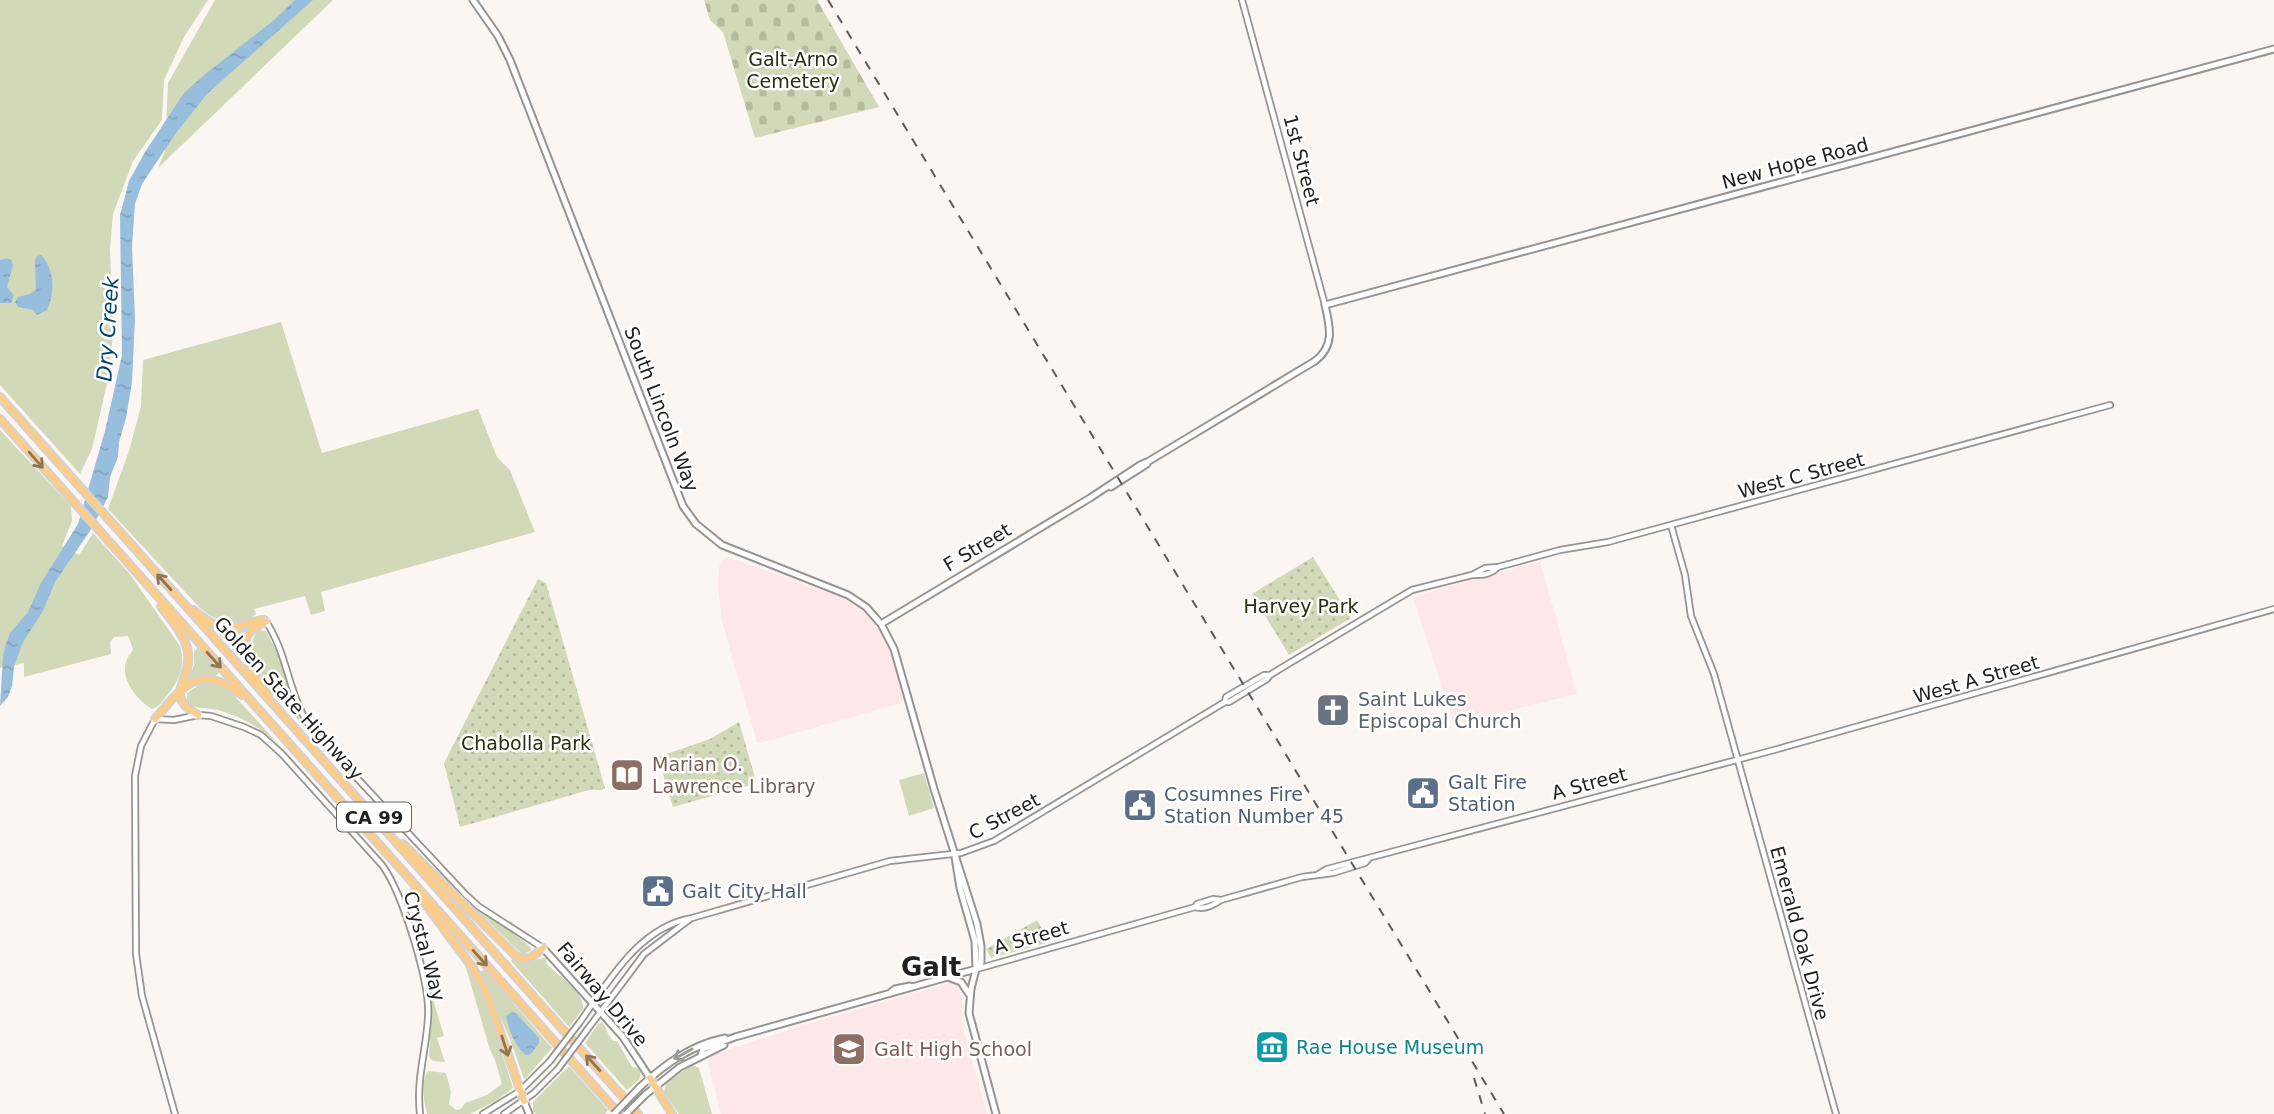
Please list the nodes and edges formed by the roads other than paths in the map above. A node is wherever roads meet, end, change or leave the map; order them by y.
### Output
1 (474, 0) edge
2 (1242, 0) edge
3 (2274, 49) edge
4 (1325, 305) junction
5 (1330, 328) joint
6 (0, 397) edge
7 (2110, 405) dead end
8 (0, 419) edge
9 (1671, 525) junction
10 (1498, 567) joint
11 (146, 584) junction
12 (181, 601) junction
13 (2274, 609) edge
14 (266, 621) junction
15 (881, 624) junction
16 (179, 690) junction
17 (254, 705) junction
18 (198, 715) junction
19 (283, 717) junction
20 (155, 719) junction
21 (1737, 759) junction
22 (373, 815) junction
23 (954, 854) junction
24 (395, 863) junction
25 (692, 918) junction
26 (543, 948) junction
27 (976, 969) junction
28 (948, 976) junction
29 (970, 995) junction
30 (593, 1003) junction
31 (600, 1011) junction
32 (735, 1037) junction
33 (650, 1078) junction
34 (655, 1086) junction
35 (520, 1091) junction
36 (524, 1101) junction
37 (176, 1114) edge
38 (421, 1114) edge
39 (483, 1114) edge
40 (503, 1114) edge
41 (529, 1114) edge
42 (616, 1114) edge
43 (626, 1114) edge
44 (638, 1114) edge
45 (672, 1114) edge
46 (996, 1114) edge
47 (1836, 1114) edge

1 - 15 main road, South Lincoln Way
2 - 4 street, 1st Street
3 - 4 main road, New Hope Road
4 - 5 main road, 1st Street
5 - 15 main road, F Street
12 -> 6 highway, Golden State Highway / CA 99
7 - 9 street, West C Street
8 -> 11 highway, Golden State Highway / CA 99
9 - 10 street, West C Street
9 - 21 street, Emerald Oak Drive
10 - 23 street, C Street
11 - 16 highway
11 -> 17 highway, Golden State Highway / CA 99
12 - 14 highway
12 - 19 highway, Golden State Highway / CA 99
13 - 21 street, West A Street
14 - 19 highway
14 - 26 street, Fairway Drive
15 - 23 main road, South Lincoln Way
16 - 17 highway
16 - 18 highway
16 - 20 highway
17 - 24 highway, Golden State Highway / CA 99
18 - 20 street, Crystal Way
18 - 38 street, Crystal Way
19 - 22 highway, Golden State Highway / CA 99
20 - 37 street
21 - 27 street, A Street
21 - 47 street, Emerald Oak Drive
22 - 26 highway
44 -> 22 highway, Golden State Highway / CA 99
23 - 25 street, C Street
23 - 27 main road, South Lincoln Way
24 -> 35 highway
24 -> 42 highway, Golden State Highway / CA 99
25 - 30 street, C Street
25 - 31 street, C Street
26 - 30 main road, Fairway Drive
27 - 28 main road, A Street
27 - 29 main road, South Lincoln Way
28 - 29 main road
28 - 32 main road, A Street
29 - 46 main road, South Lincoln Way
30 - 31 main road, Fairway Drive
30 - 35 street, C Street, bridge
31 - 33 main road, Fairway Drive
31 - 36 street, C Street, bridge
32 -> 33 main road, A Street
32 - 34 main road, A Street
33 - 34 highway
33 - 42 main road, A Street, bridge
34 - 43 main road, A Street, bridge
34 - 45 highway
35 - 36 highway
35 - 39 street, C Street
36 - 40 street, C Street
36 - 41 main road

